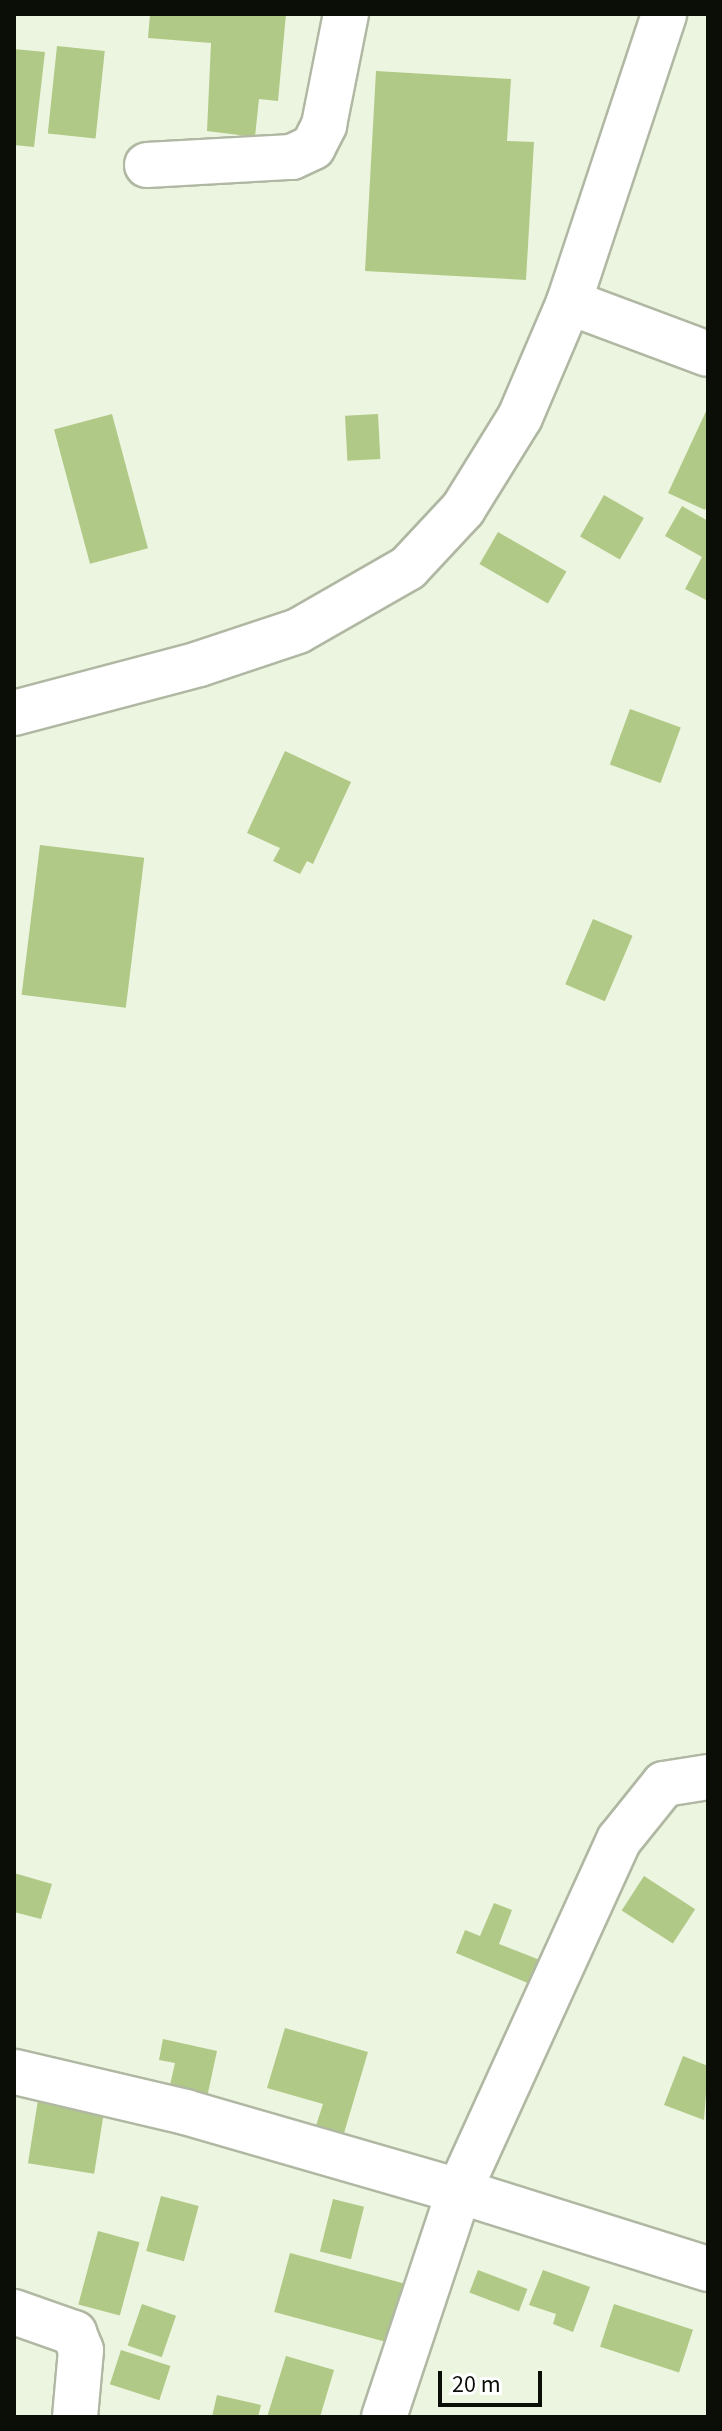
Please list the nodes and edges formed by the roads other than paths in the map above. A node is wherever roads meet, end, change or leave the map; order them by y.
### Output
1 (346, 14) edge
2 (664, 14) edge
3 (147, 165) dead end
4 (569, 302) junction
5 (708, 354) edge
6 (14, 713) edge
7 (708, 1777) edge
8 (14, 2074) edge
9 (459, 2191) junction
10 (708, 2269) edge
11 (14, 2312) edge
12 (75, 2417) edge
13 (384, 2417) edge

1 - 3 street
2 - 4 street
4 - 5 street
4 - 6 street
7 - 9 street
8 - 9 street
9 - 10 street
9 - 13 street
11 - 12 street

